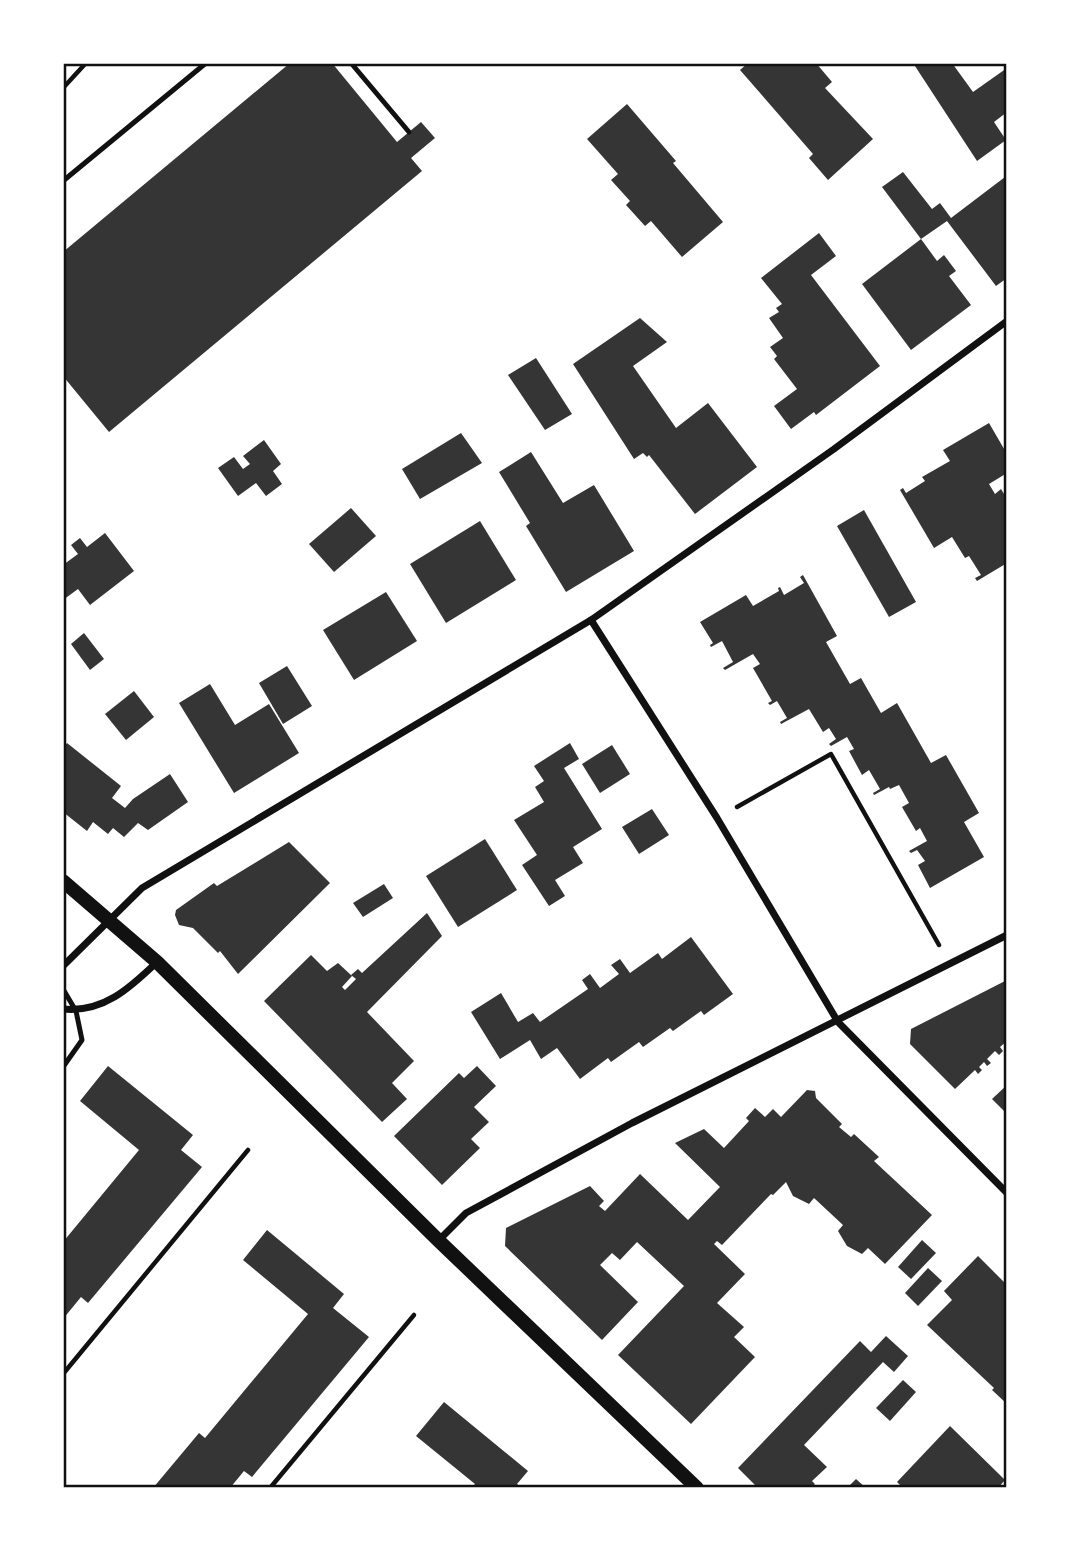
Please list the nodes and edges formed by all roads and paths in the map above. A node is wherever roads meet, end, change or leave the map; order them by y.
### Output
1 (86, 63) edge
2 (206, 63) edge
3 (351, 63) edge
4 (63, 88) edge
5 (409, 132) dead end
6 (63, 181) edge
7 (1007, 321) edge
8 (591, 620) junction
9 (717, 818) junction
10 (63, 881) edge
11 (109, 919) junction
12 (1007, 936) edge
13 (157, 962) junction
14 (950, 964) junction
15 (63, 966) edge
16 (63, 989) edge
17 (63, 1009) edge
18 (76, 1011) junction
19 (838, 1022) junction
20 (63, 1067) edge
21 (248, 1150) dead end
22 (1007, 1193) edge
23 (439, 1241) junction
24 (414, 1315) dead end
25 (63, 1374) edge
26 (270, 1488) edge
27 (697, 1488) edge

1 - 4 path
2 - 6 lane
3 - 5 lane
7 - 8 street
8 - 9 street
8 - 11 street
9 - 14 path
9 - 19 street
10 - 11 main road
11 - 13 main road
11 - 15 street
12 - 14 street
13 - 18 street
13 - 23 main road
14 - 19 street
16 - 18 lane
17 - 18 street
18 - 20 lane
19 - 22 street
19 - 23 street
21 - 25 path
23 - 27 main road
24 - 26 path

